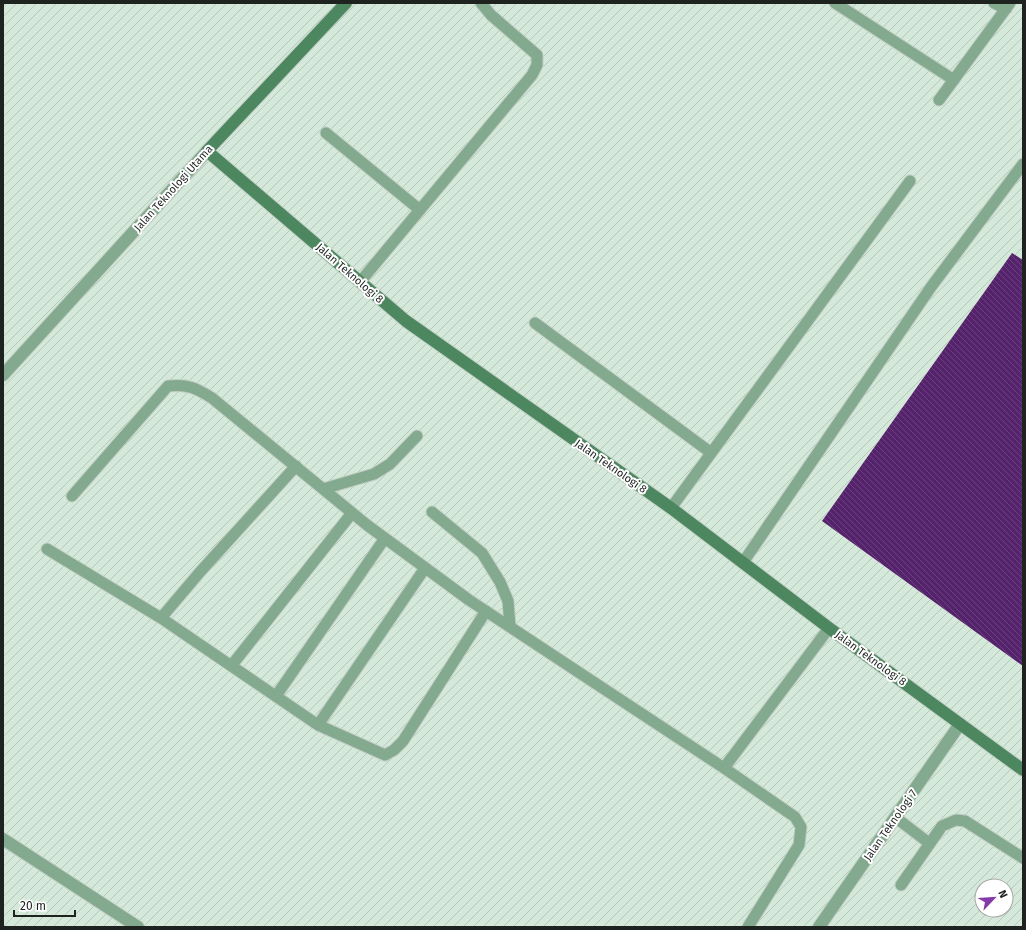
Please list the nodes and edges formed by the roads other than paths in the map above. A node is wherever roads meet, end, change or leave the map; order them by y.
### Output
1 (346, 3) edge
2 (481, 3) edge
3 (835, 3) edge
4 (994, 3) edge
5 (1008, 6) edge
6 (954, 80) junction
7 (939, 100) dead end
8 (326, 133) dead end
9 (207, 151) junction
10 (1023, 164) edge
11 (910, 182) dead end
12 (420, 210) junction
13 (360, 282) junction
14 (535, 323) dead end
15 (3, 376) edge
16 (417, 436) dead end
17 (710, 452) junction
18 (296, 466) junction
19 (323, 489) junction
20 (72, 496) dead end
21 (671, 508) junction
22 (432, 512) dead end
23 (352, 513) junction
24 (385, 538) junction
25 (47, 549) dead end
26 (744, 561) junction
27 (425, 568) junction
28 (486, 611) junction
29 (161, 618) junction
30 (510, 626) junction
31 (829, 628) junction
32 (232, 665) junction
33 (276, 696) junction
34 (960, 724) junction
35 (318, 725) junction
36 (724, 768) junction
37 (1023, 770) edge
38 (895, 818) junction
39 (3, 839) edge
40 (929, 843) junction
41 (1023, 858) edge
42 (901, 885) dead end
43 (138, 927) edge
44 (748, 927) edge
45 (819, 927) edge

1 - 9 street, Jalan Teknologi Utama
2 - 12 lane
3 - 6 lane
4 - 5 lane
5 - 6 lane
6 - 7 lane
8 - 12 lane
9 - 13 street, Jalan Teknologi 8
9 - 15 street, Jalan Teknologi Utama
10 - 26 lane
11 - 17 lane
12 - 13 lane
13 - 21 street, Jalan Teknologi 8
14 - 17 lane
16 - 19 lane
17 - 21 lane
18 - 19 lane
18 - 20 lane
18 - 29 lane
19 - 23 lane
21 - 26 street, Jalan Teknologi 8
22 - 30 lane
23 - 24 lane
23 - 32 lane
24 - 27 lane
24 - 33 lane
25 - 29 lane
26 - 31 street, Jalan Teknologi 8
27 - 28 lane
27 - 35 lane
28 - 30 lane
28 - 35 lane
29 - 32 lane
30 - 36 lane
31 - 34 street, Jalan Teknologi 8
31 - 36 lane
32 - 33 lane
33 - 35 lane
34 - 37 street, Jalan Teknologi 8
34 - 38 street, Jalan Teknologi 7
36 - 44 lane
38 - 40 lane
38 - 45 street, Jalan Teknologi 7
39 - 43 street
40 - 41 lane
40 - 42 lane

